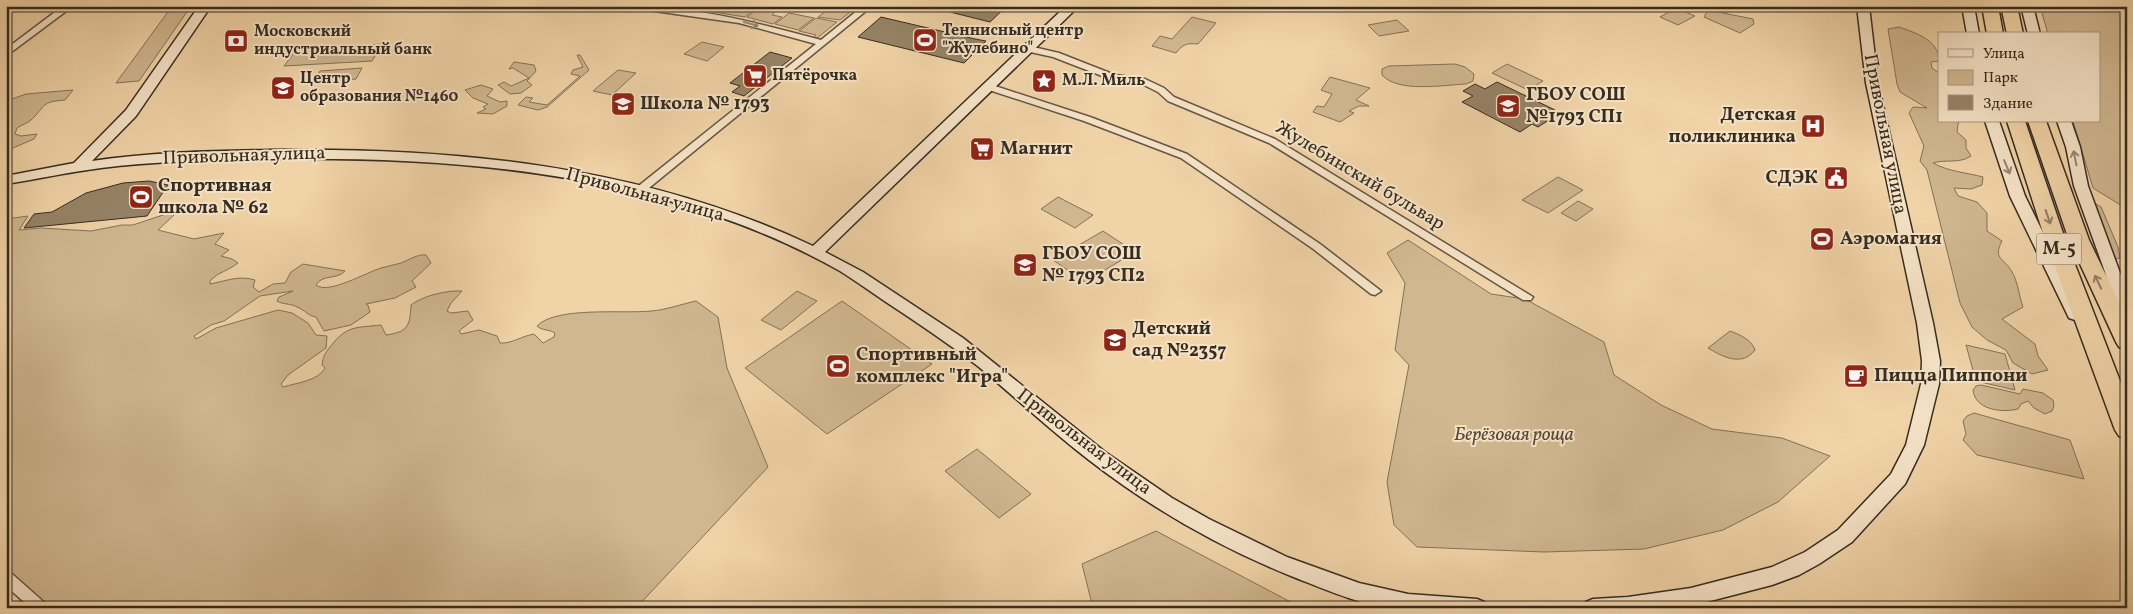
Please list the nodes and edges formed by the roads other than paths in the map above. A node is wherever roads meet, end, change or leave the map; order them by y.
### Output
1 (69, 6) edge
2 (205, 6) edge
3 (214, 6) edge
4 (633, 6) edge
5 (868, 6) edge
6 (1073, 6) edge
7 (1863, 6) edge
8 (1968, 6) edge
9 (1990, 6) edge
10 (2009, 6) edge
11 (2027, 6) edge
12 (1973, 32) edge
13 (1995, 32) edge
14 (2015, 32) edge
15 (2034, 32) edge
16 (822, 43) junction
17 (1029, 49) junction
18 (6, 53) edge
19 (989, 87) junction
20 (1992, 122) edge
21 (2016, 122) edge
22 (2037, 122) edge
23 (2064, 122) edge
24 (79, 166) junction
25 (6, 180) edge
26 (640, 190) junction
27 (815, 254) junction
28 (1376, 291) dead end
29 (1527, 297) dead end
30 (2127, 321) edge
31 (2127, 342) edge
32 (2106, 374) junction
33 (2127, 430) edge
34 (6, 577) edge
35 (41, 608) edge
36 (1477, 608) edge
37 (1593, 608) edge

1 - 18 street
2 - 3 street
2 - 24 main road
4 -> 16 street
5 - 16 street
6 - 17 main road
7 - 37 main road, Привольная улица
8 - 12 main road
9 - 13 highway
10 - 14 highway
11 - 15 main road
16 - 26 street
17 - 19 main road
17 - 29 street, Жулебинский бульвар
19 - 27 main road
19 - 28 street
20 -> 32 main road
21 -> 32 highway, М-5
31 -> 22 highway, М-5
30 -> 23 main road
24 - 25 main road, Привольная улица
24 - 26 main road, Привольная улица
26 - 27 main road, Привольная улица
27 - 36 main road, Привольная улица
32 - 33 highway, М-5
34 - 35 street

